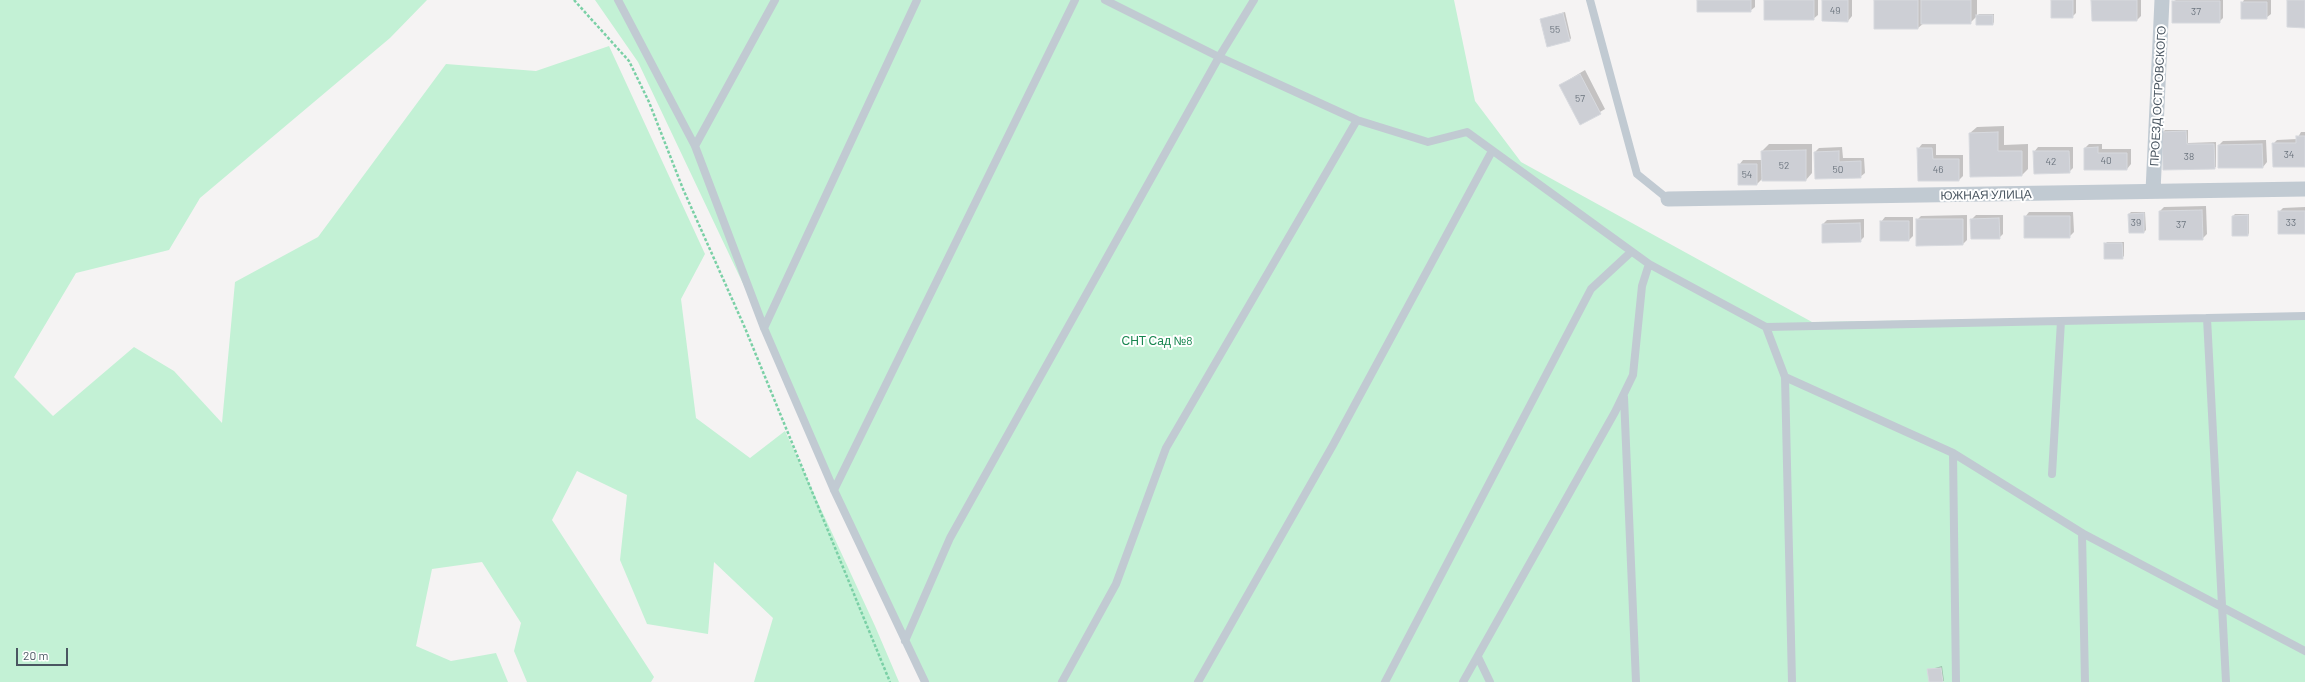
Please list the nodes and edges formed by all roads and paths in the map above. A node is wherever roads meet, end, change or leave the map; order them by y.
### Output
1 (574, 0) edge
2 (618, 0) edge
3 (775, 0) edge
4 (917, 0) edge
5 (1076, 0) edge
6 (1105, 0) edge
7 (1254, 0) edge
8 (1590, 0) edge
9 (2162, 0) edge
10 (1219, 57) junction
11 (1357, 120) junction
12 (695, 146) junction
13 (1492, 151) junction
14 (2305, 189) edge
15 (2153, 191) junction
16 (1668, 199) joint
17 (1631, 252) junction
18 (1649, 264) junction
19 (2305, 316) edge
20 (2207, 318) junction
21 (2061, 321) junction
22 (1766, 327) junction
23 (764, 328) junction
24 (1786, 377) junction
25 (1624, 394) junction
26 (1953, 454) junction
27 (2052, 474) dead end
28 (834, 490) junction
29 (2082, 533) junction
30 (2222, 608) junction
31 (905, 641) junction
32 (2305, 651) edge
33 (1478, 657) junction
34 (890, 682) edge
35 (926, 682) edge
36 (1062, 682) edge
37 (1198, 682) edge
38 (1385, 682) edge
39 (1464, 682) edge
40 (1490, 682) edge
41 (1636, 682) edge
42 (1792, 682) edge
43 (1956, 682) edge
44 (2086, 682) edge
45 (2226, 682) edge

1 - 34 path
2 - 12 lane
3 - 12 lane
4 - 23 lane
5 - 28 lane
6 - 10 lane
7 - 10 lane
8 - 16 lane
9 - 15 street, ПРОЕЗД ОСТРОВСКОГО
10 - 11 lane
10 - 31 lane
11 - 13 lane
11 - 36 lane
12 - 23 lane
13 - 17 lane
13 - 37 lane
14 - 15 street, ЮЖНАЯ УЛИЦА
15 - 16 street, ЮЖНАЯ УЛИЦА
17 - 18 lane
17 - 38 lane
18 - 22 lane
18 - 25 lane
19 - 20 lane
20 - 21 lane
20 - 30 lane
21 - 22 lane
21 - 27 lane
22 - 24 lane
23 - 28 lane
24 - 26 lane
24 - 42 lane
25 - 33 lane
25 - 41 lane
26 - 29 lane
26 - 43 lane
28 - 31 lane
29 - 30 lane
29 - 44 lane
30 - 32 lane
30 - 45 lane
31 - 35 lane
33 - 39 lane
33 - 40 lane

